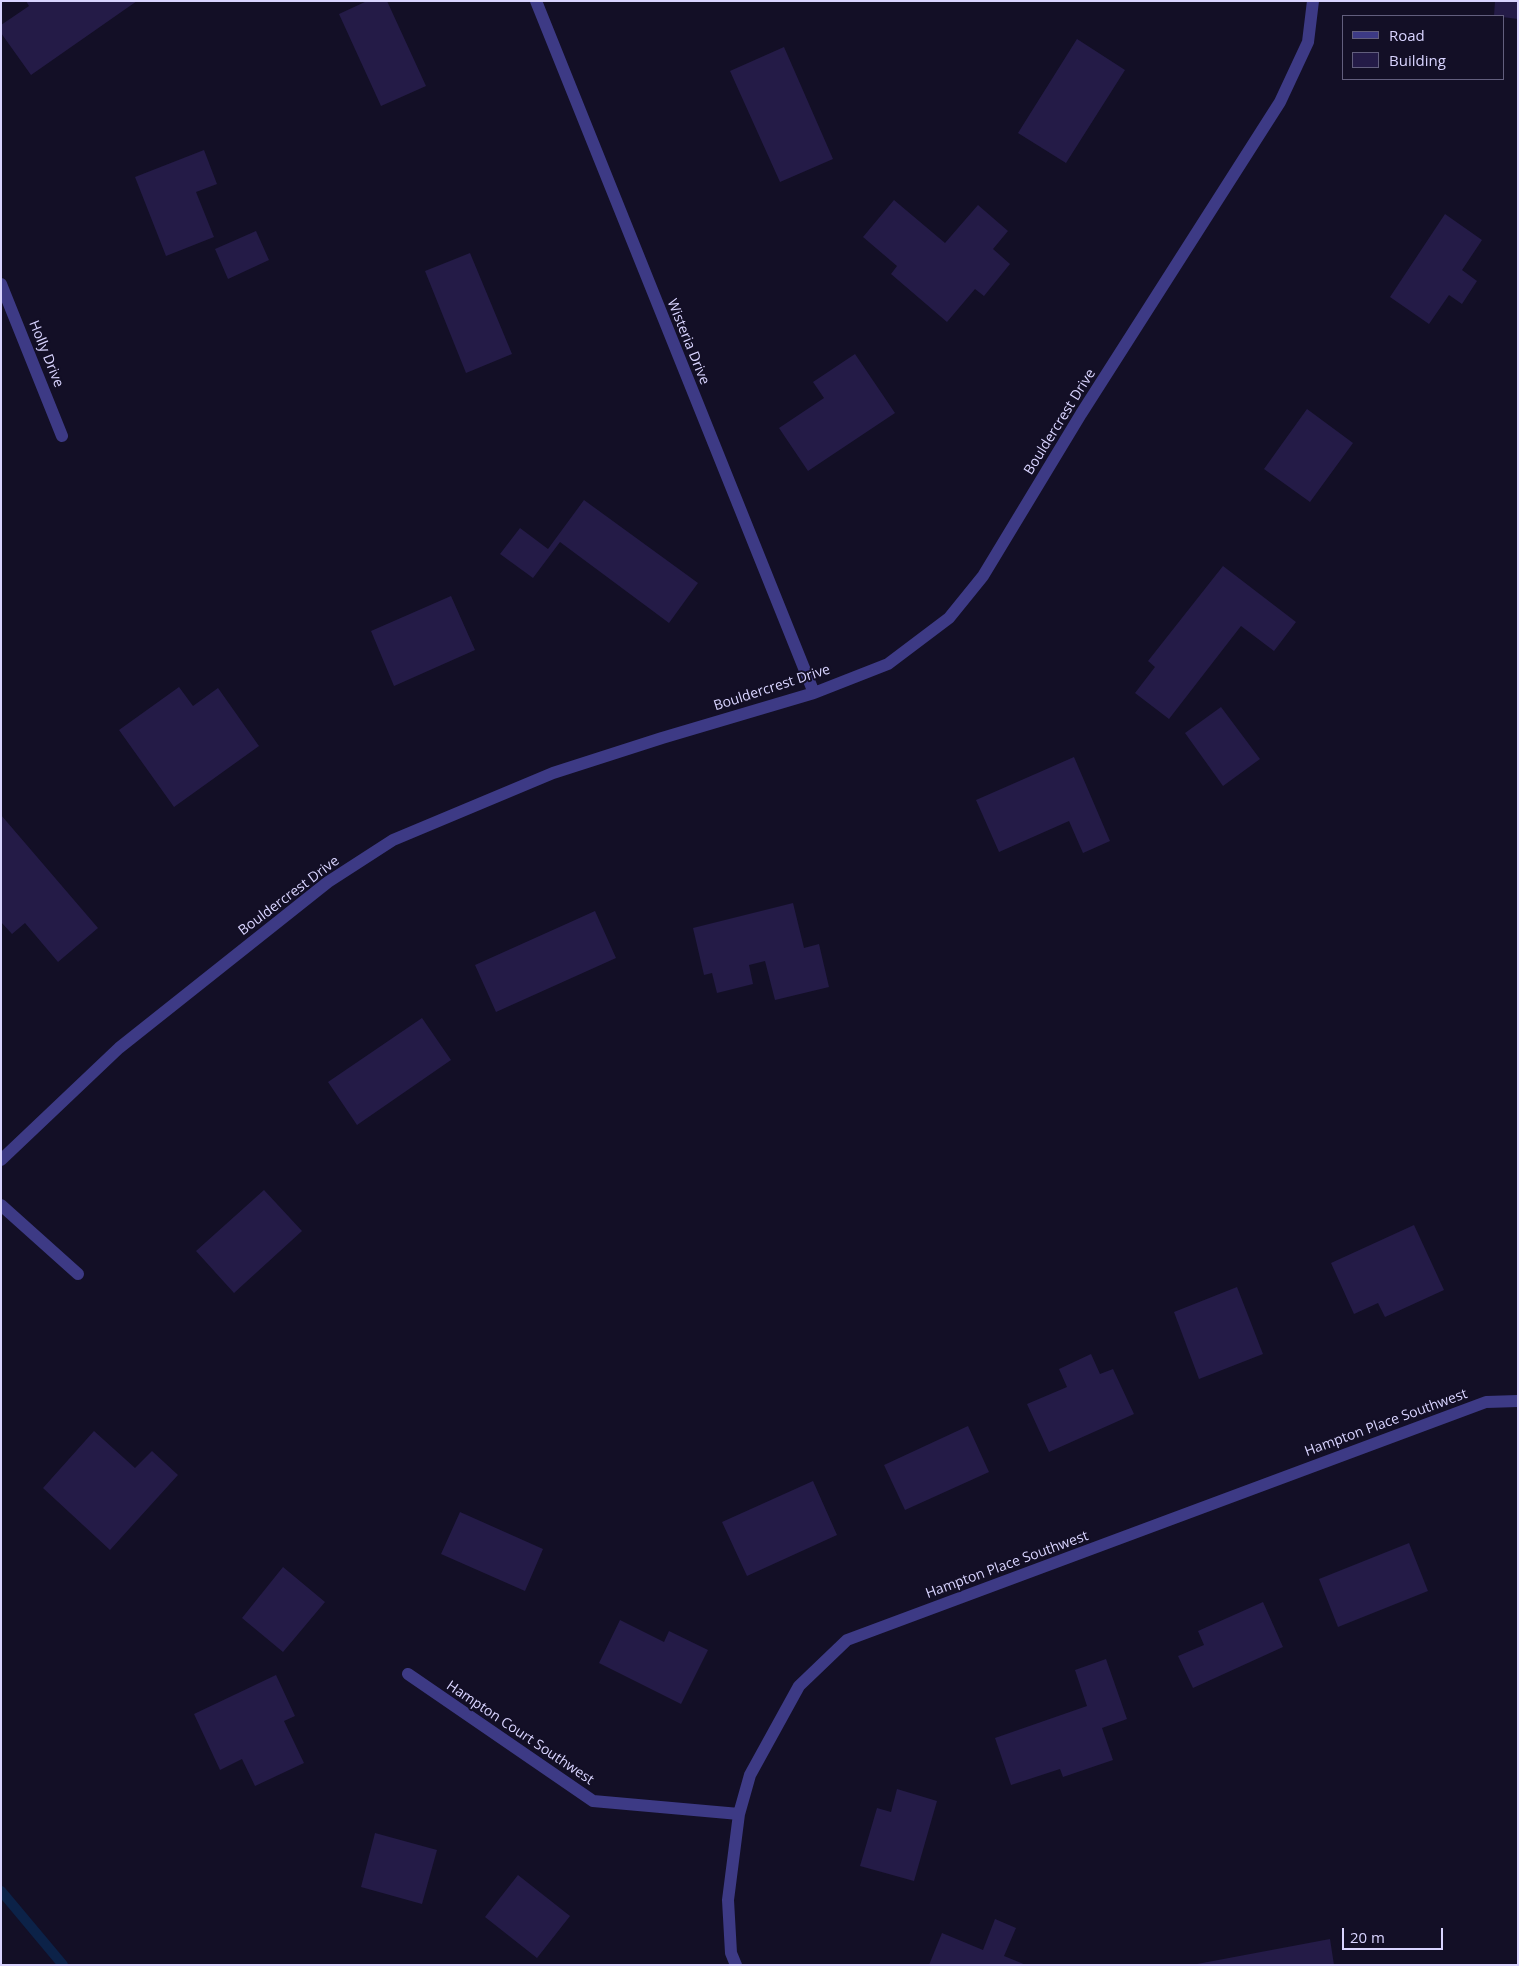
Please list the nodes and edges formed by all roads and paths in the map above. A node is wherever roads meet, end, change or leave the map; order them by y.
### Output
1 (536, 1) edge
2 (1313, 1) edge
3 (1, 284) edge
4 (62, 436) dead end
5 (814, 693) junction
6 (1, 1160) edge
7 (1, 1205) edge
8 (78, 1274) dead end
9 (1518, 1401) edge
10 (408, 1674) dead end
11 (739, 1814) junction
12 (736, 1965) edge

1 - 5 street, Wisteria Drive
2 - 5 street, Bouldercrest Drive
3 - 4 street, Holly Drive
5 - 6 street, Bouldercrest Drive
7 - 8 street
9 - 11 street, Hampton Place Southwest
10 - 11 street, Hampton Court Southwest
11 - 12 street, Hampton Place Southwest

